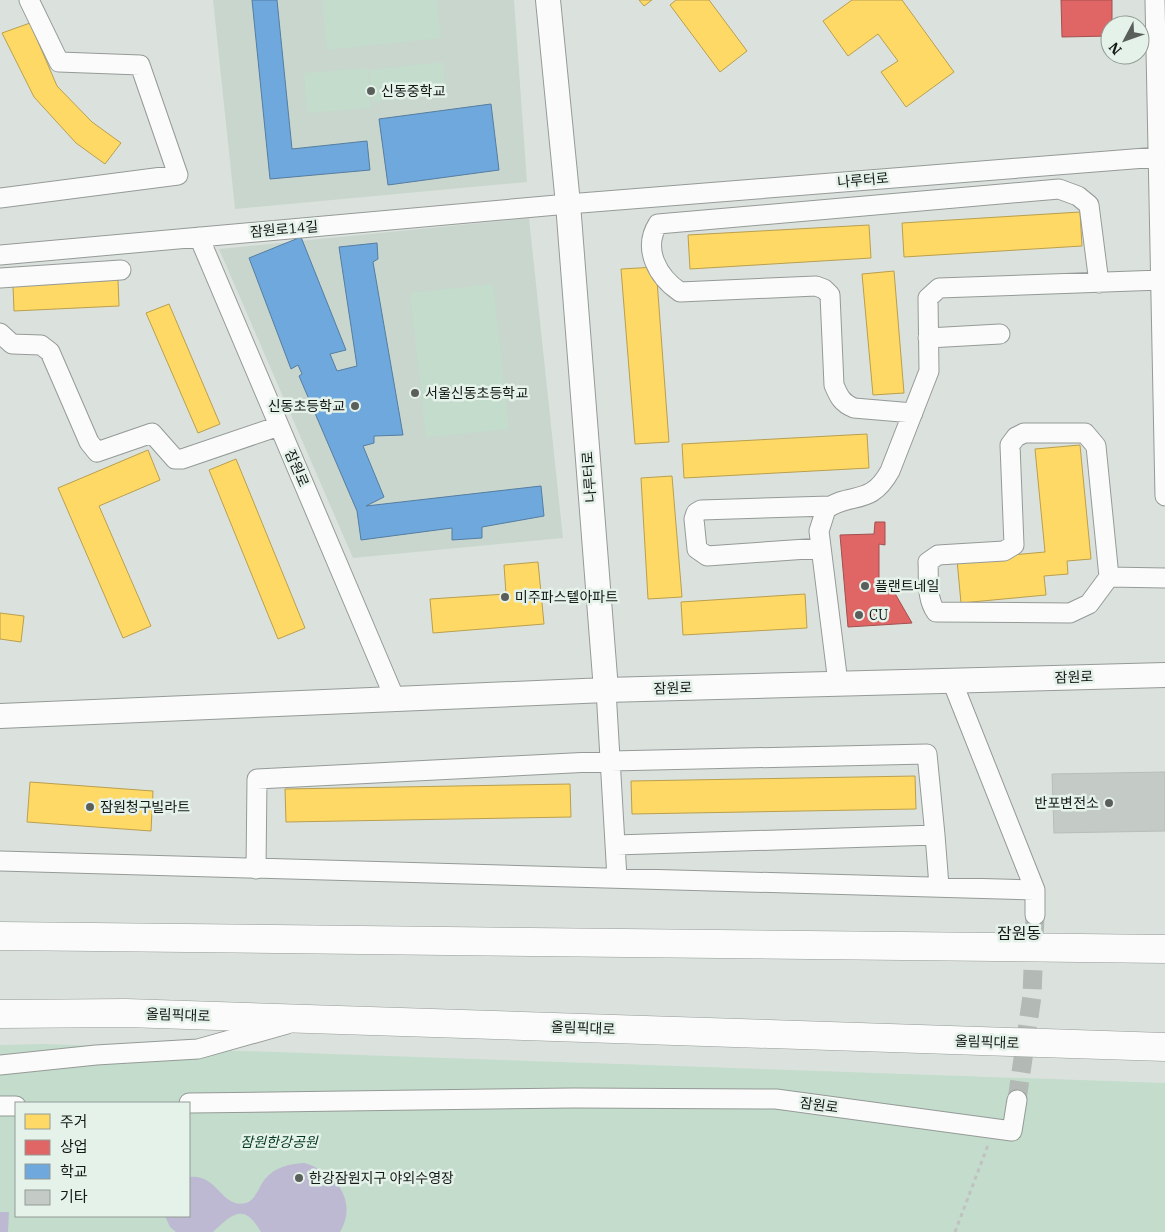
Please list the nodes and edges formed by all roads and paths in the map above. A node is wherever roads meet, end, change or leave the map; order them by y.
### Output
1 (29, 0) edge
2 (548, 0) edge
3 (1158, 8) edge
4 (1161, 119) edge
5 (1158, 157) junction
6 (0, 198) edge
7 (568, 204) junction
8 (199, 237) junction
9 (6, 254) edge
10 (121, 270) dead end
11 (6, 277) edge
12 (1161, 280) junction
13 (1099, 283) junction
14 (0, 333) edge
15 (1000, 334) dead end
16 (928, 338) junction
17 (1164, 391) edge
18 (913, 413) junction
19 (279, 426) junction
20 (1165, 496) edge
21 (830, 506) junction
22 (821, 548) junction
23 (1109, 577) junction
24 (1165, 578) edge
25 (1165, 675) edge
26 (952, 681) junction
27 (838, 684) junction
28 (606, 690) junction
29 (395, 699) junction
30 (0, 716) edge
31 (611, 761) junction
32 (935, 835) junction
33 (616, 845) junction
34 (0, 861) edge
35 (256, 869) junction
36 (617, 878) junction
37 (939, 886) junction
38 (1035, 890) junction
39 (1035, 915) tunnel mouth
40 (0, 936) edge
41 (1165, 949) edge
42 (0, 1014) edge
43 (306, 1019) junction
44 (1165, 1048) edge
45 (0, 1065) edge
46 (1017, 1100) tunnel mouth
47 (190, 1103) edge
48 (0, 1106) edge
49 (15, 1106) edge
50 (995, 1128) junction
51 (955, 1232) edge

1 - 6 street
2 - 7 main road, 나루터로
3 - 4 street
4 - 5 street
5 - 7 street, 나루터로
5 - 12 street
7 - 8 street, 잠원로14길
7 - 28 main road, 나루터로
8 - 9 street, 잠원로14길
8 - 19 street, 잠원로
9 - 11 street
10 - 11 street
12 - 13 street
12 - 17 street
13 - 16 street
13 - 18 street
14 - 19 street
15 - 16 street
16 - 18 street
17 - 20 street
18 - 21 street
19 - 29 street, 잠원로
21 - 22 street
21 - 22 street
22 - 27 street
23 - 23 street
23 - 24 street
25 - 26 main road, 잠원로
26 - 27 main road, 잠원로
26 - 38 street
27 - 28 main road, 잠원로
28 - 29 main road, 잠원로
28 - 31 street
29 - 30 main road, 잠원로
31 - 32 street
31 - 33 street
31 - 35 street
32 - 33 street
32 - 37 street
33 - 36 street
34 - 35 street
35 - 36 street
36 - 37 street
37 - 38 street
38 - 39 street
40 - 41 highway
42 - 43 highway, 올림픽대로
43 - 44 highway, 올림픽대로
43 - 45 street
46 - 50 street, 잠원로
47 - 50 street, 잠원로
48 - 49 street
50 - 51 path

